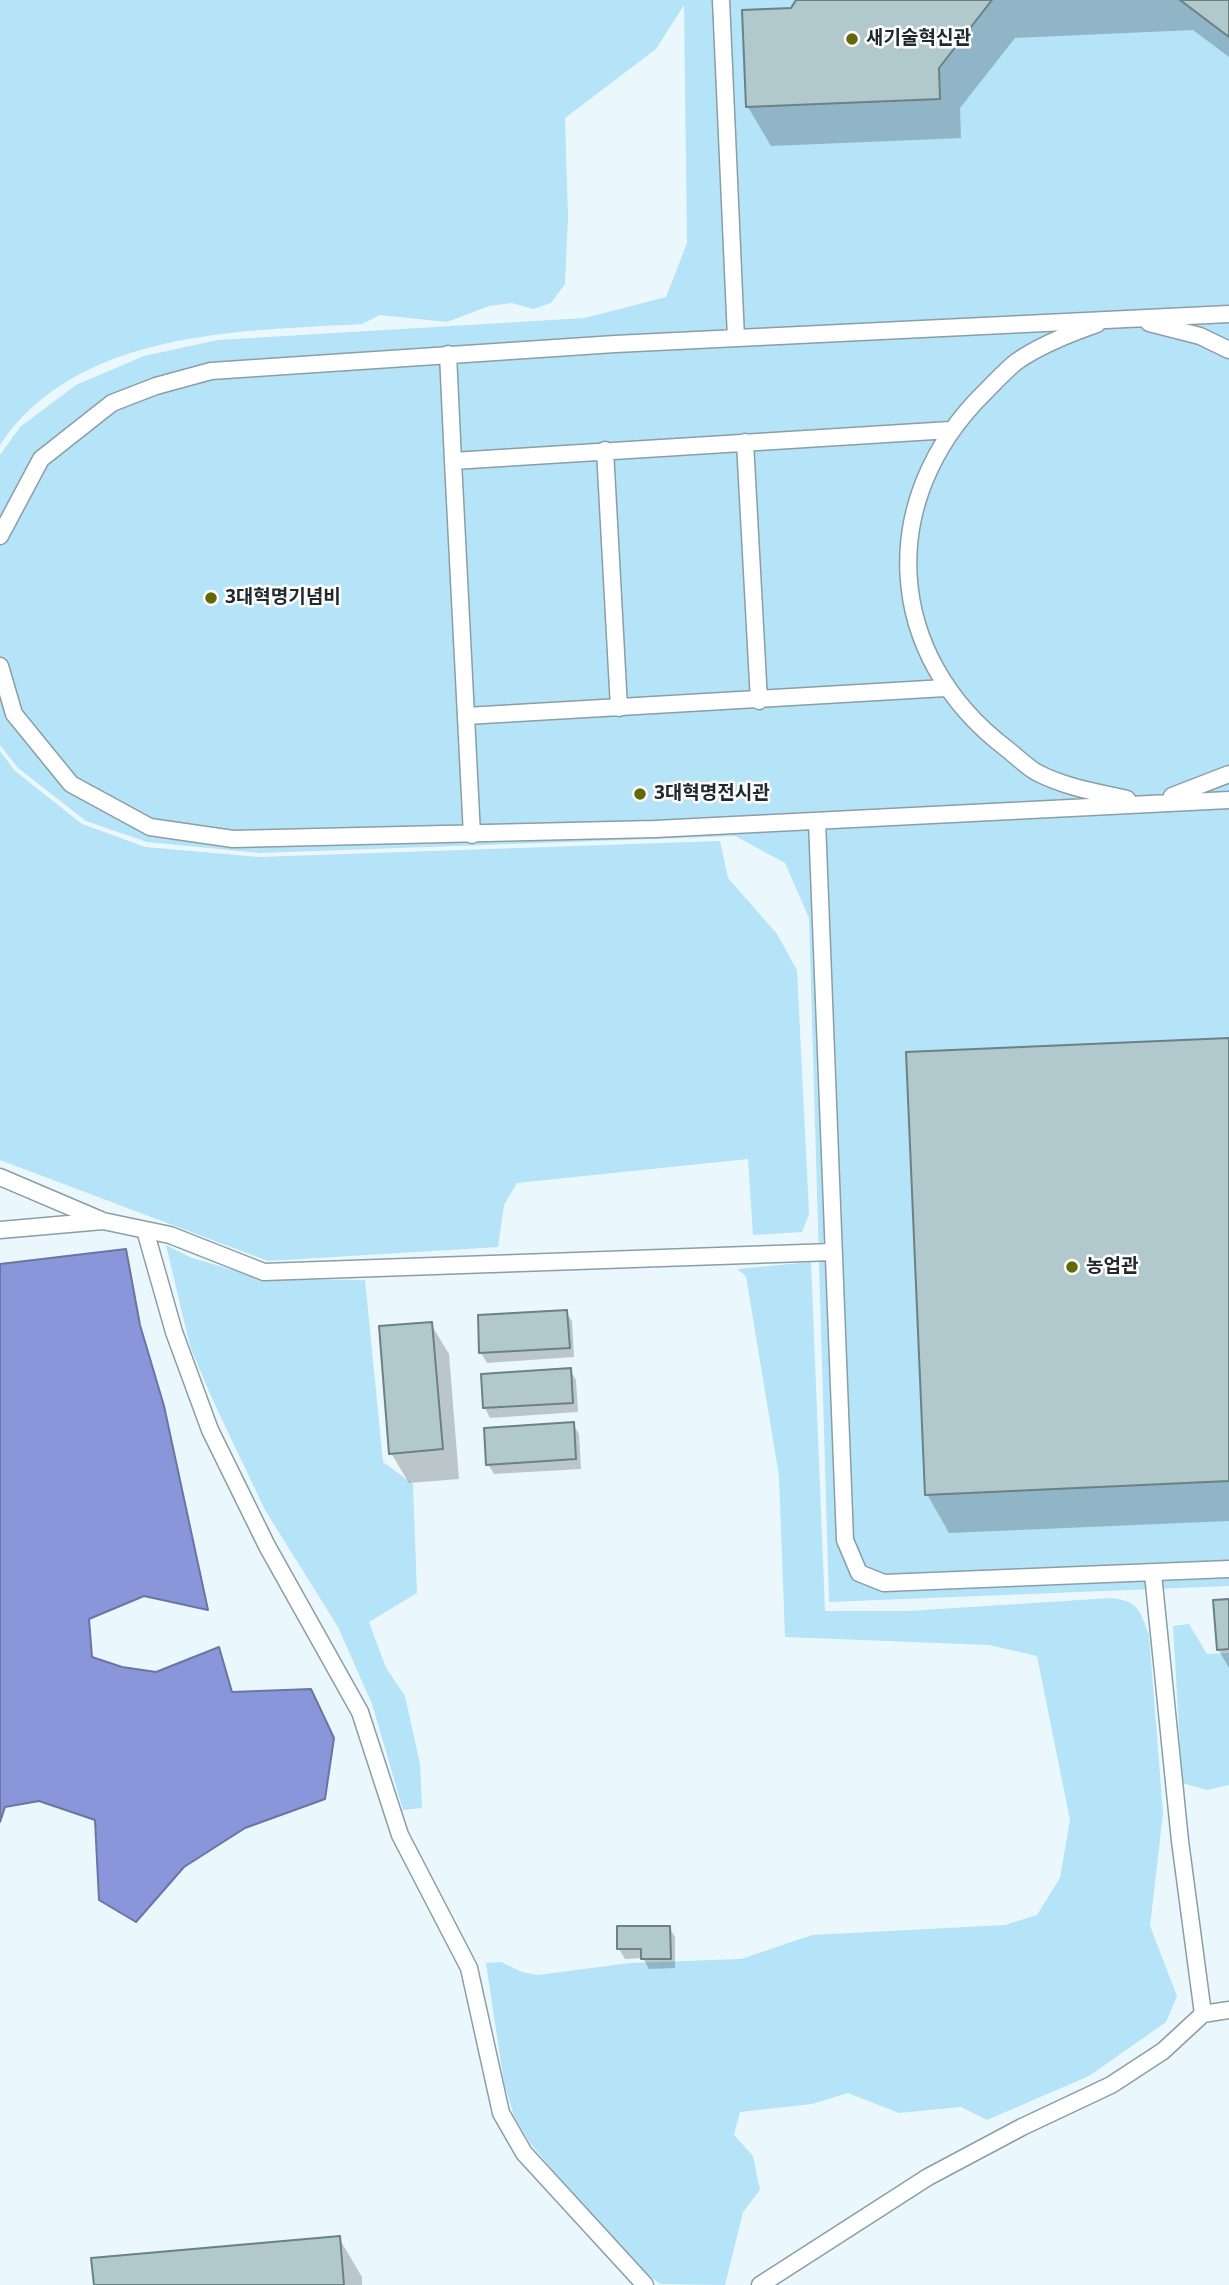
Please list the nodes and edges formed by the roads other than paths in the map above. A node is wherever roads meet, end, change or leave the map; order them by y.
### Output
1 (721, 0) edge
2 (1229, 314) edge
3 (1117, 317) junction
4 (736, 338) junction
5 (1229, 350) edge
6 (448, 354) junction
7 (950, 430) junction
8 (745, 442) junction
9 (606, 450) junction
10 (453, 461) junction
11 (0, 536) edge
12 (0, 666) edge
13 (945, 688) junction
14 (759, 701) junction
15 (619, 708) junction
16 (466, 716) junction
17 (1229, 774) edge
18 (1229, 800) edge
19 (1145, 804) junction
20 (817, 821) junction
21 (472, 835) junction
22 (0, 1177) edge
23 (103, 1221) junction
24 (0, 1230) edge
25 (145, 1230) junction
26 (832, 1252) junction
27 (1229, 1569) edge
28 (1153, 1574) junction
29 (1229, 2010) edge
30 (1203, 2014) junction
31 (645, 2285) edge
32 (760, 2285) edge

1 - 4 lane
2 - 3 lane
3 - 4 lane
3 - 5 lane
3 - 7 lane
4 - 6 lane
6 - 10 lane
6 - 11 lane
7 - 8 lane
7 - 13 lane
8 - 9 lane
8 - 14 lane
9 - 10 lane
9 - 15 lane
10 - 16 lane
12 - 21 lane
13 - 14 lane
13 - 19 lane
14 - 15 lane
15 - 16 lane
16 - 21 lane
17 - 19 lane
18 - 19 lane
19 - 20 lane
20 - 21 lane
20 - 26 lane
22 - 23 lane
23 - 24 lane
23 - 25 lane
25 - 26 lane
25 - 31 lane
26 - 28 lane
27 - 28 lane
28 - 30 lane
29 - 30 lane
30 - 32 lane

